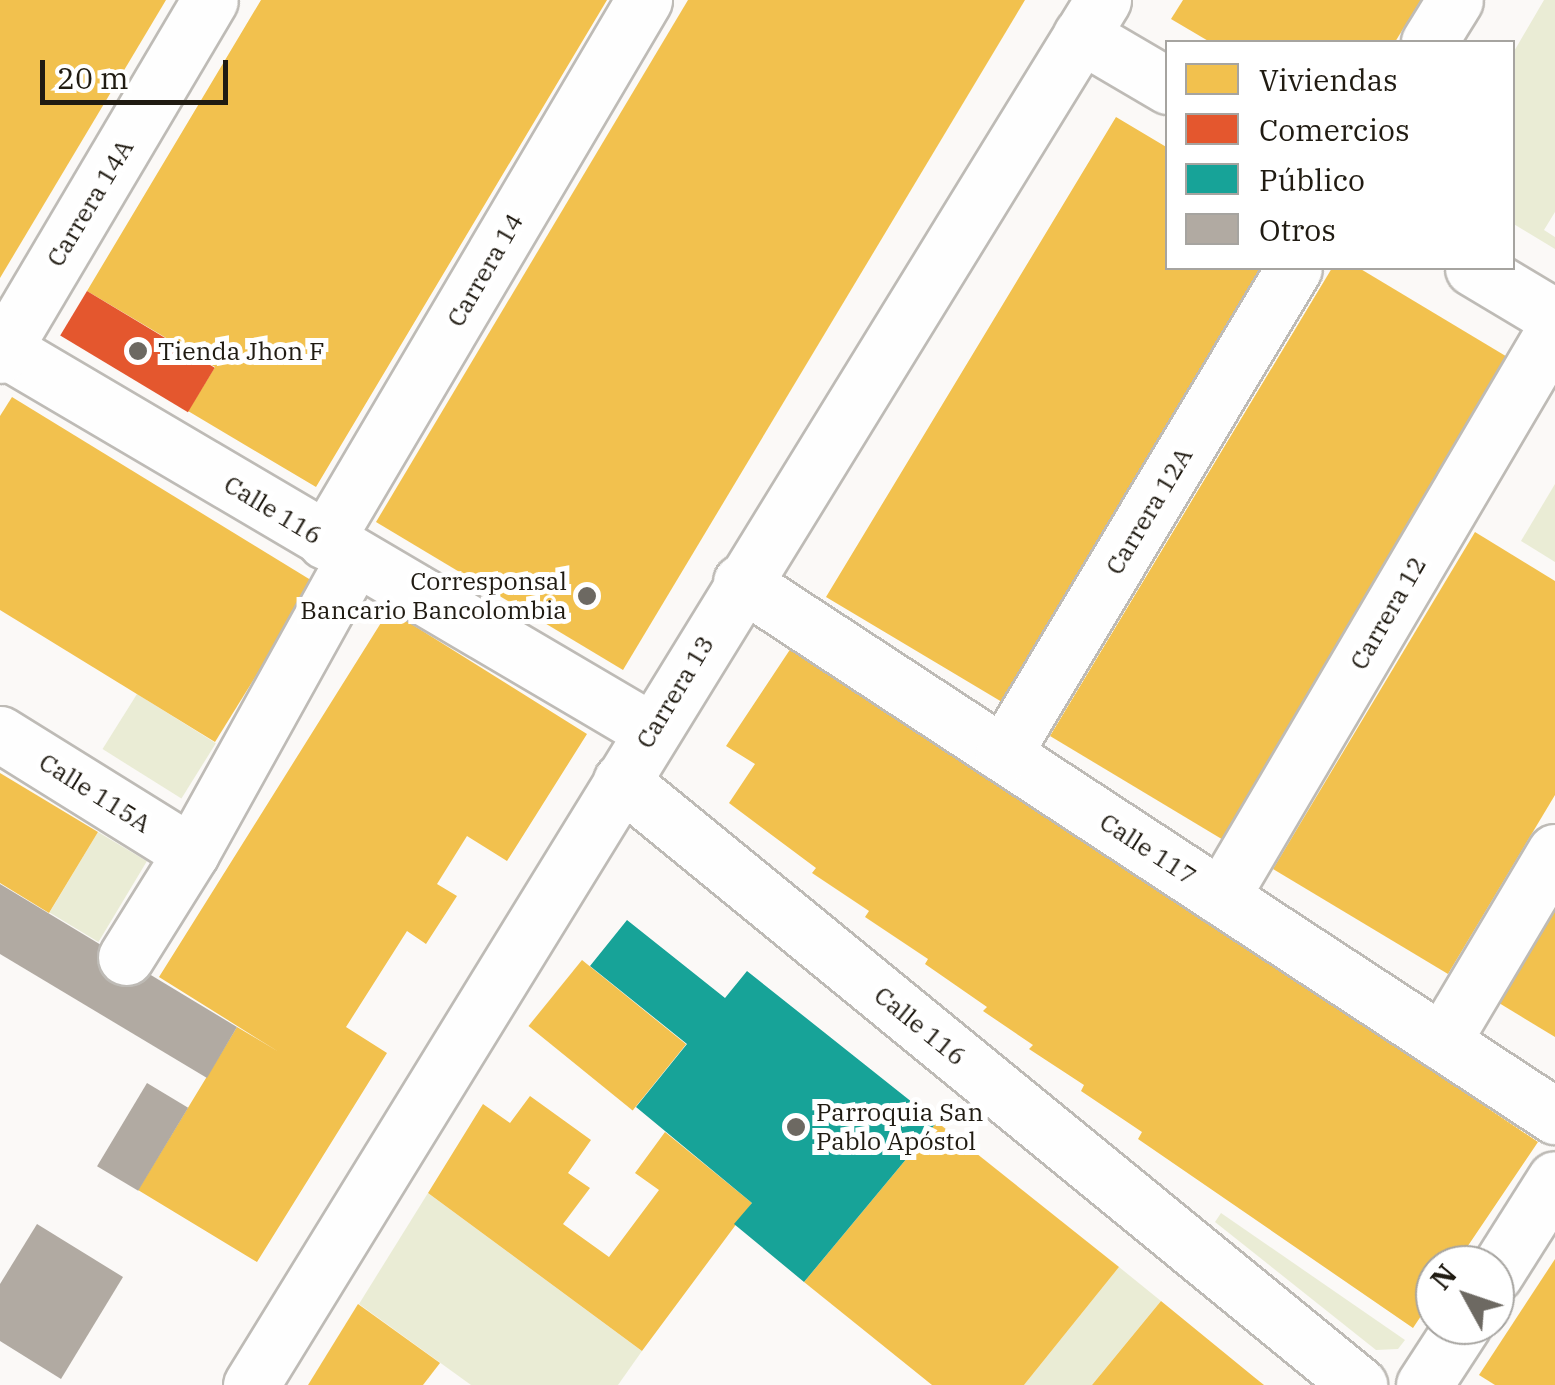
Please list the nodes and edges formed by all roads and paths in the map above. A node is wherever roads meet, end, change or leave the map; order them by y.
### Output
1 (210, 0) edge
2 (644, 0) edge
3 (1454, 0) edge
4 (1092, 18) edge
5 (1430, 40) edge
6 (1165, 83) edge
7 (1293, 270) edge
8 (1476, 270) edge
9 (1555, 318) edge
10 (1555, 329) edge
11 (1, 350) edge
12 (340, 549) junction
13 (741, 582) junction
14 (652, 731) junction
15 (0, 734) edge
16 (1004, 754) junction
17 (621, 781) junction
18 (1555, 852) edge
19 (190, 853) junction
20 (1222, 898) junction
21 (126, 957) dead end
22 (1442, 1042) junction
23 (1555, 1116) edge
24 (1555, 1180) edge
25 (1514, 1245) edge
26 (1449, 1345) edge
27 (251, 1385) edge
28 (1359, 1385) edge
29 (1424, 1385) edge

1 - 11 street, Carrera 14A
2 - 12 street, Carrera 14
3 - 5 street
4 - 6 street
4 - 13 street, Carrera 13
7 - 16 street, Carrera 12A
8 - 9 street
10 - 20 street, Carrera 12
11 - 12 street, Calle 116
12 - 14 street, Calle 116
12 - 19 street, Carrera 14
13 - 14 street, Carrera 13
13 - 16 street, Calle 117
14 - 17 street, Carrera 13
15 - 19 street, Calle 115A
16 - 20 street, Calle 117
17 - 27 street, Carrera 13
17 - 28 street, Calle 116
18 - 22 street
19 - 21 street, Carrera 14
20 - 22 street, Calle 117
22 - 23 street, Calle 117
24 - 25 street
26 - 29 street

